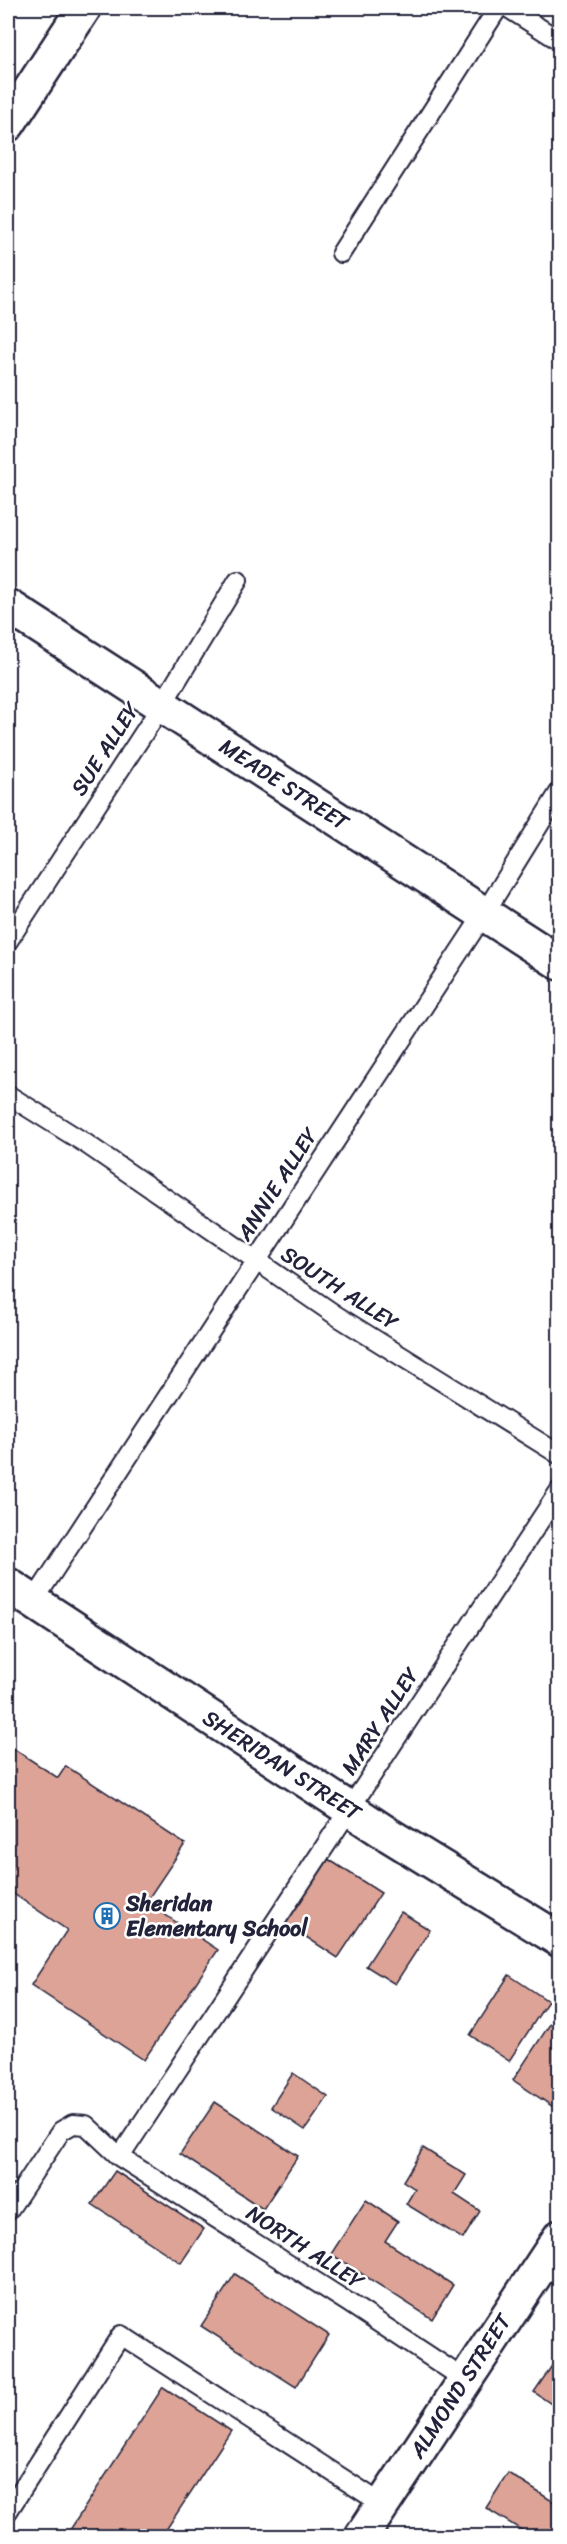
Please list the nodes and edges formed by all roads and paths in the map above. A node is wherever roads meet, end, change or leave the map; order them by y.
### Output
1 (84, 8) edge
2 (498, 8) edge
3 (508, 8) edge
4 (560, 41) edge
5 (8, 124) edge
6 (340, 253) dead end
7 (238, 580) dead end
8 (8, 606) edge
9 (162, 705) junction
10 (560, 791) edge
11 (484, 914) junction
12 (8, 941) edge
13 (560, 963) edge
14 (8, 1095) edge
15 (255, 1261) junction
16 (560, 1455) edge
17 (560, 1490) edge
18 (20, 1594) edge
19 (351, 1809) junction
20 (560, 1940) edge
21 (120, 2157) junction
22 (8, 2211) edge
23 (560, 2236) edge
24 (464, 2379) junction
25 (382, 2505) junction
26 (8, 2511) edge
27 (362, 2536) edge

1 - 5 street
2 - 6 lane
3 - 4 lane
7 - 9 lane, SUE ALLEY
8 - 9 street, MEADE STREET
9 - 11 street, MEADE STREET
9 - 12 lane, SUE ALLEY
10 - 11 lane, ANNIE ALLEY
11 - 13 street, MEADE STREET
11 - 15 lane, ANNIE ALLEY
14 - 15 lane, SOUTH ALLEY
15 - 16 lane, SOUTH ALLEY
15 - 18 lane, ANNIE ALLEY
17 - 19 lane, MARY ALLEY
18 - 19 street, SHERIDAN STREET
19 - 20 street, SHERIDAN STREET
19 - 21 lane, MARY ALLEY
21 - 22 lane, NORTH ALLEY
21 - 24 lane, NORTH ALLEY
23 - 24 street, ALMOND STREET
24 - 25 street, ALMOND STREET
25 - 26 lane
25 - 27 street, ALMOND STREET

